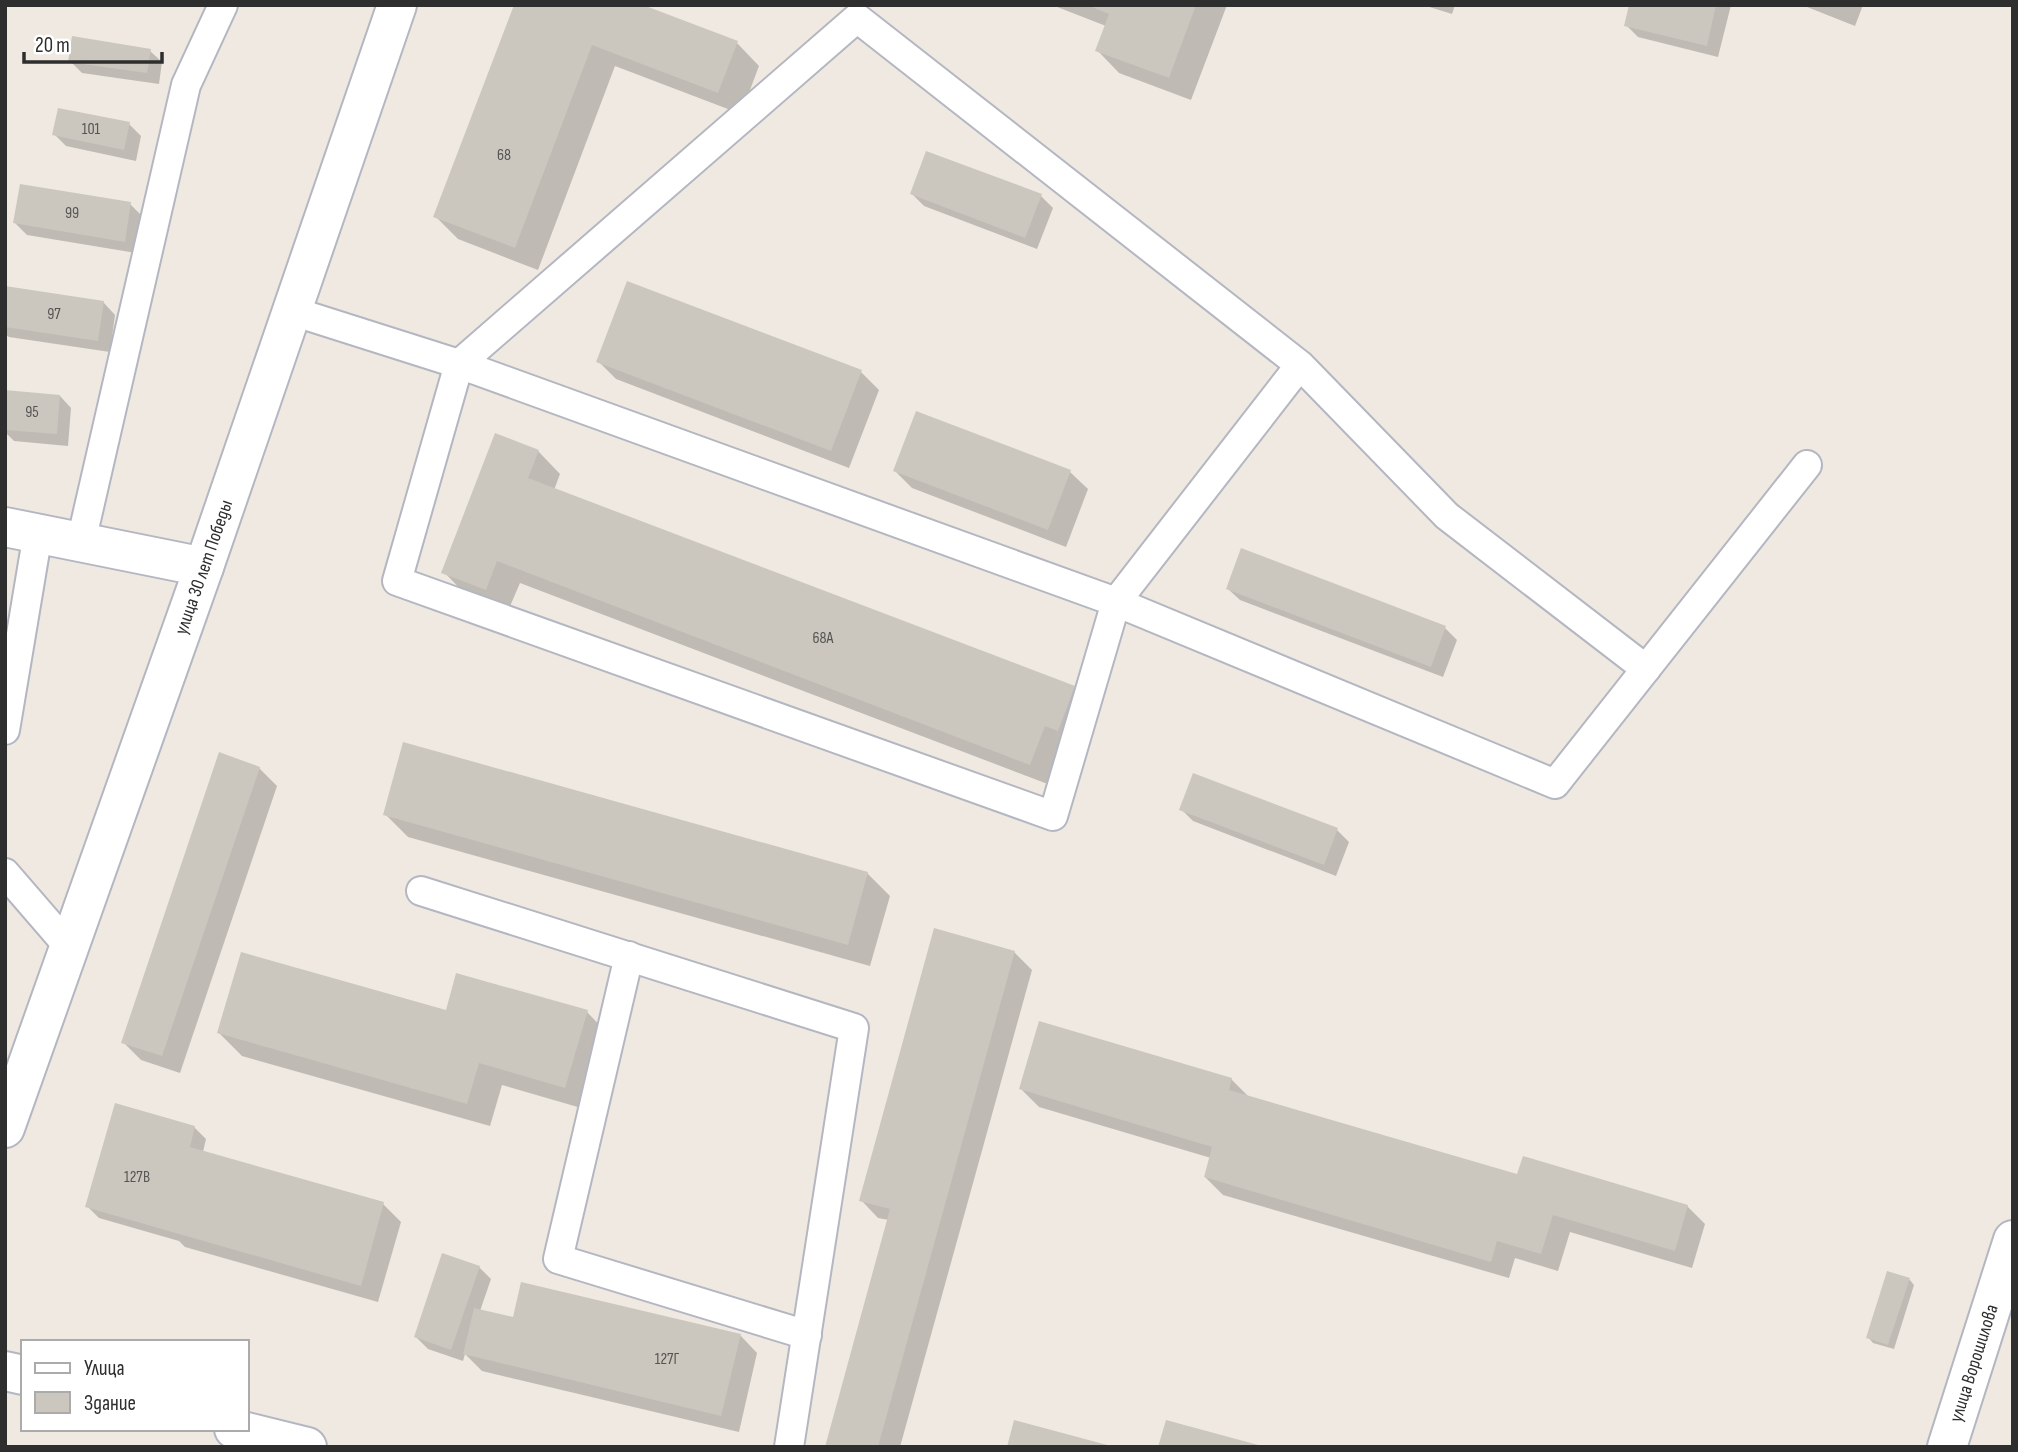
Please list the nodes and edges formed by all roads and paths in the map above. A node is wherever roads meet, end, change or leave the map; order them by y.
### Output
1 (223, 5) edge
2 (397, 5) edge
3 (292, 311) junction
4 (459, 364) junction
5 (1300, 365) junction
6 (1807, 465) dead end
7 (22, 530) edge
8 (81, 542) junction
9 (204, 567) junction
10 (1116, 602) junction
11 (1646, 669) junction
12 (5, 730) edge
13 (5, 873) edge
14 (421, 891) dead end
15 (69, 947) junction
16 (629, 956) junction
17 (5, 1128) edge
18 (2013, 1240) edge
19 (807, 1335) junction
20 (242, 1431) edge
21 (307, 1447) edge
22 (789, 1447) edge
23 (1947, 1447) edge

1 - 8 lane
2 - 3 street, улица 30 лет Победы
3 - 4 lane
3 - 9 street, улица 30 лет Победы
4 - 5 lane
4 - 10 lane
4 - 10 lane
5 - 10 lane
5 - 11 lane
6 - 11 lane
7 - 8 street
7 - 12 lane
8 - 9 street
9 - 15 street, улица 30 лет Победы
10 - 11 lane
13 - 15 lane
14 - 16 lane
15 - 17 street, улица 30 лет Победы
16 - 19 lane
16 - 19 lane
18 - 23 street, улица Ворошилова
19 - 22 lane
20 - 21 street

